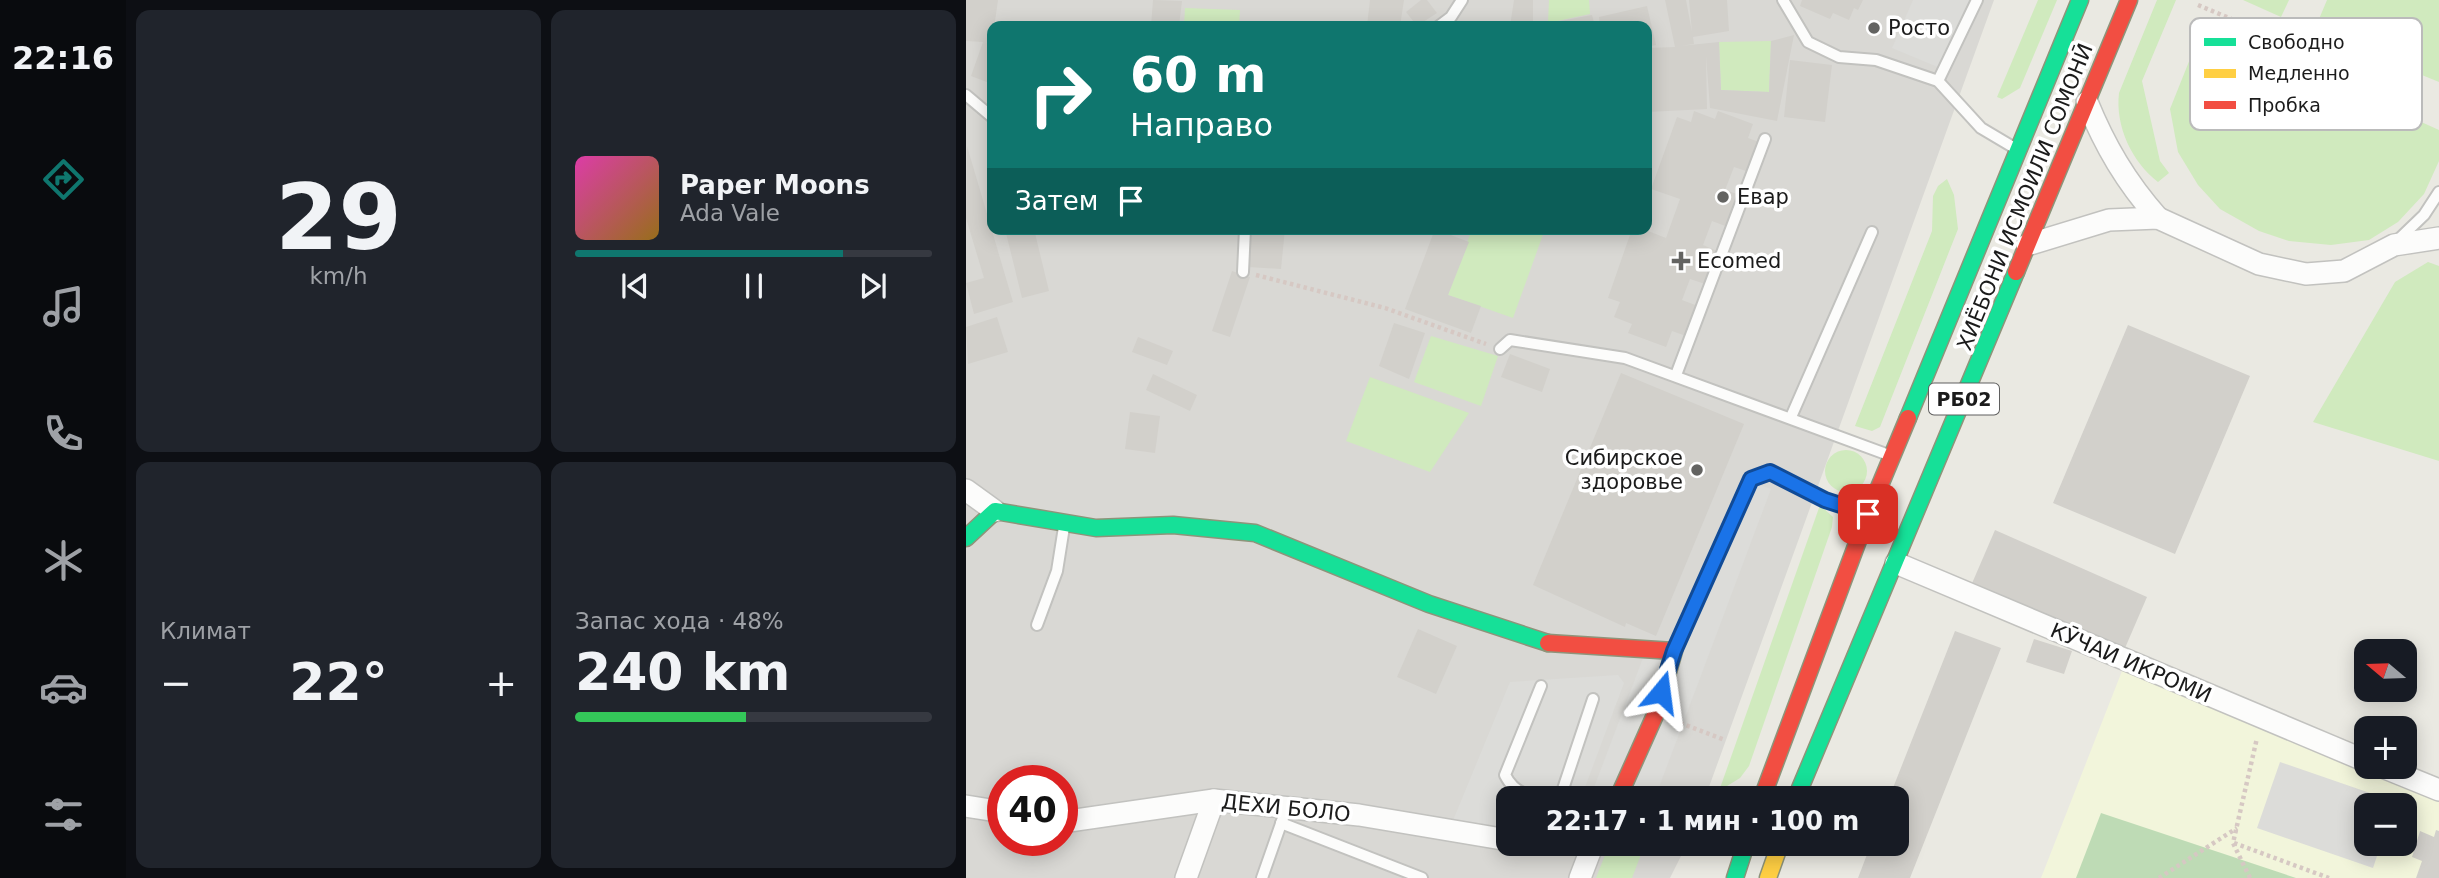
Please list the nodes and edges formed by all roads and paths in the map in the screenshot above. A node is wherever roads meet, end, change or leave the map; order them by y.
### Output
1 (1462, 0) edge
2 (1783, 0) edge
3 (1977, 0) edge
4 (2080, 0) edge
5 (2129, 0) edge
6 (2198, 5) dead end
7 (2229, 18) edge
8 (1446, 21) edge
9 (1938, 80) junction
10 (966, 95) edge
11 (2087, 102) junction
12 (987, 113) edge
13 (1765, 139) dead end
14 (2018, 150) junction
15 (2439, 192) edge
16 (2158, 218) junction
17 (1872, 232) dead end
18 (1245, 235) edge
19 (2439, 238) edge
20 (2027, 245) junction
21 (2394, 245) junction
22 (1243, 272) joint
23 (1500, 349) joint
24 (1676, 375) junction
25 (1791, 417) junction
26 (1892, 456) junction
27 (966, 491) edge
28 (995, 511) junction
29 (1868, 514) junction
30 (1064, 522) junction
31 (966, 538) edge
32 (1896, 563) junction
33 (1038, 625) dead end
34 (1674, 651) junction
35 (1541, 686) dead end
36 (1593, 699) dead end
37 (1656, 713) junction
38 (2261, 719) junction
39 (1725, 740) dead end
40 (2354, 756) edge
41 (2412, 779) edge
42 (1510, 786) edge
43 (1564, 786) edge
44 (1623, 786) edge
45 (1766, 786) edge
46 (1801, 786) edge
47 (2439, 790) edge
48 (1214, 800) junction
49 (966, 806) edge
50 (987, 809) edge
51 (1284, 815) junction
52 (1078, 820) edge
53 (2236, 828) junction
54 (1496, 838) edge
55 (2233, 843) junction
56 (1588, 856) edge
57 (1742, 856) edge
58 (1776, 856) edge
59 (1735, 877) edge
60 (1186, 878) edge
61 (1262, 878) edge
62 (1422, 878) edge
63 (1580, 878) edge
64 (1768, 878) edge
65 (2160, 878) edge
66 (2250, 878) edge
67 (2329, 878) edge

1 - 8 lane
2 - 9 lane
3 - 9 lane
4 - 14 main road, ХИЁБОНИ ИСМОИЛИ СОМОНӢ / РБ02
5 - 11 main road, ХИЁБОНИ ИСМОИЛИ СОМОНӢ / РБ02
6 - 7 path
9 - 14 lane
10 - 12 lane
11 - 16 street
11 - 20 main road, ХИЁБОНИ ИСМОИЛИ СОМОНӢ / РБ02
13 - 24 lane
14 - 26 main road, ХИЁБОНИ ИСМОИЛИ СОМОНӢ / РБ02
15 - 21 lane
16 - 20 street
16 - 21 street
17 - 25 lane
18 - 22 lane
19 - 21 street
20 - 32 main road, ХИЁБОНИ ИСМОИЛИ СОМОНӢ / РБ02
22 - 23 path
23 - 24 lane
24 - 25 lane
25 - 26 lane
26 - 29 main road, ХИЁБОНИ ИСМОИЛИ СОМОНӢ / РБ02
27 - 28 street
28 - 30 main road
28 - 31 main road
29 - 34 lane
29 - 45 main road, ХИЁБОНИ ИСМОИЛИ СОМОНӢ / РБ02
30 - 33 lane
30 - 34 main road
32 - 38 street, КӮЧАИ ИКРОМИ
32 - 46 main road, ХИЁБОНИ ИСМОИЛИ СОМОНӢ / РБ02
34 - 37 main road
35 - 42 lane
36 - 43 lane
37 - 39 path
37 - 44 main road
38 - 40 street, КӮЧАИ ИКРОМИ
38 - 53 path
41 - 47 street
48 - 51 street, ДЕХИ БОЛО
48 - 52 street, ДЕХИ БОЛО
48 - 60 street
49 - 50 street
51 - 54 street, ДЕХИ БОЛО
51 - 61 lane
51 - 62 lane
53 - 55 path
53 - 65 path
55 - 66 path
55 - 67 path
56 - 63 street
57 - 59 main road
58 - 64 main road

